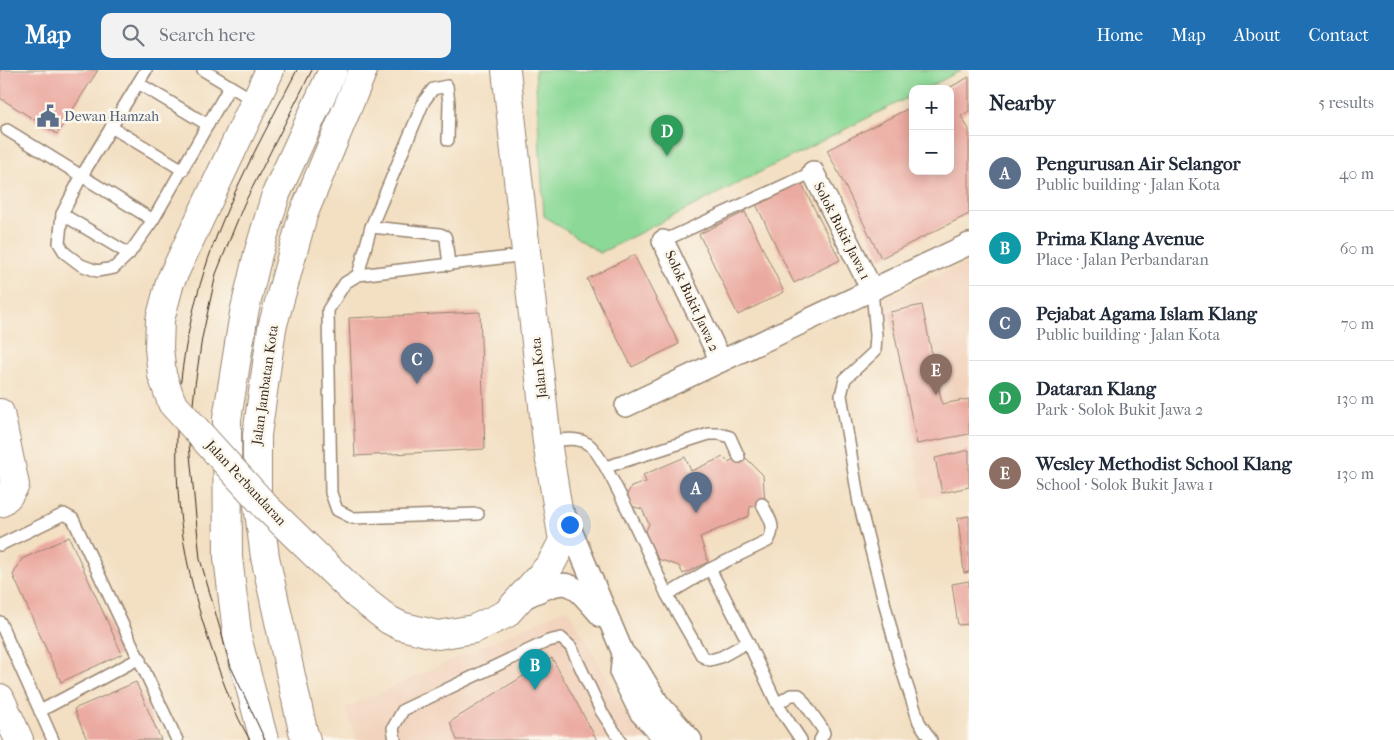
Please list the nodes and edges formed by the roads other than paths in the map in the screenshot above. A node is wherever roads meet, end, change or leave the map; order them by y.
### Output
1 (146, 70) edge
2 (203, 70) edge
3 (270, 70) edge
4 (333, 70) edge
5 (364, 70) edge
6 (506, 70) edge
7 (138, 84) junction
8 (230, 86) junction
9 (255, 101) junction
10 (208, 125) junction
11 (111, 127) junction
12 (7, 130) dead end
13 (448, 140) dead end
14 (183, 170) junction
15 (813, 172) joint
16 (81, 177) junction
17 (62, 214) junction
18 (153, 220) junction
19 (371, 227) junction
20 (663, 241) joint
21 (969, 244) edge
22 (129, 254) junction
23 (526, 255) junction
24 (449, 265) junction
25 (358, 275) junction
26 (872, 290) junction
27 (721, 362) junction
28 (626, 406) dead end
29 (0, 413) edge
30 (547, 442) junction
31 (739, 457) dead end
32 (606, 467) junction
33 (554, 489) junction
34 (0, 503) edge
35 (762, 504) dead end
36 (478, 514) dead end
37 (0, 545) edge
38 (710, 569) junction
39 (667, 595) junction
40 (521, 599) junction
41 (0, 622) edge
42 (614, 630) junction
43 (748, 642) junction
44 (623, 653) junction
45 (140, 658) junction
46 (777, 704) junction
47 (2, 709) edge
48 (40, 711) junction
49 (307, 737) edge
50 (20, 740) edge
51 (53, 740) edge
52 (177, 740) edge
53 (264, 740) edge
54 (395, 740) edge
55 (620, 740) edge
56 (666, 740) edge
57 (691, 740) edge
58 (801, 740) edge
59 (820, 740) edge
60 (931, 740) edge

1 - 7 lane
2 - 8 lane
3 - 9 main road, Jalan Perbandaran
4 - 53 main road
5 - 49 main road, Jalan Jambatan Kota
6 - 23 main road, Jalan Kota
7 - 10 lane
7 - 11 lane
8 - 9 lane
8 - 10 lane
9 - 40 main road, Jalan Perbandaran, bridge
10 - 14 lane
11 - 14 lane
11 - 16 lane
12 - 16 lane
13 - 19 lane
14 - 18 lane
15 - 20 lane
15 - 26 street, Solok Bukit Jawa 1
16 - 17 lane
16 - 18 lane
17 - 22 lane
17 - 22 lane
18 - 22 lane
19 - 24 lane
19 - 25 lane
20 - 27 street, Solok Bukit Jawa 2
21 - 26 street
23 - 24 lane
23 - 30 main road, Jalan Kota
24 - 25 lane
25 - 36 lane
26 - 27 street
26 - 60 lane
27 - 28 street
29 - 34 main road
30 - 32 lane
30 - 33 main road, Jalan Kota
31 - 32 lane
32 - 39 lane
33 - 40 main road, Jalan Perbandaran
33 - 42 street, Jalan Kota
35 - 38 lane
37 - 45 lane
38 - 39 lane
38 - 43 lane
39 - 43 lane
40 - 42 street
41 - 48 lane
42 - 44 street, Jalan Kota
43 - 46 lane
44 - 56 street, Jalan Kota
44 - 57 street, Jalan Kota
45 - 48 lane
45 - 52 lane
46 - 58 lane
46 - 59 lane
47 - 50 main road
48 - 51 lane
54 - 55 lane

